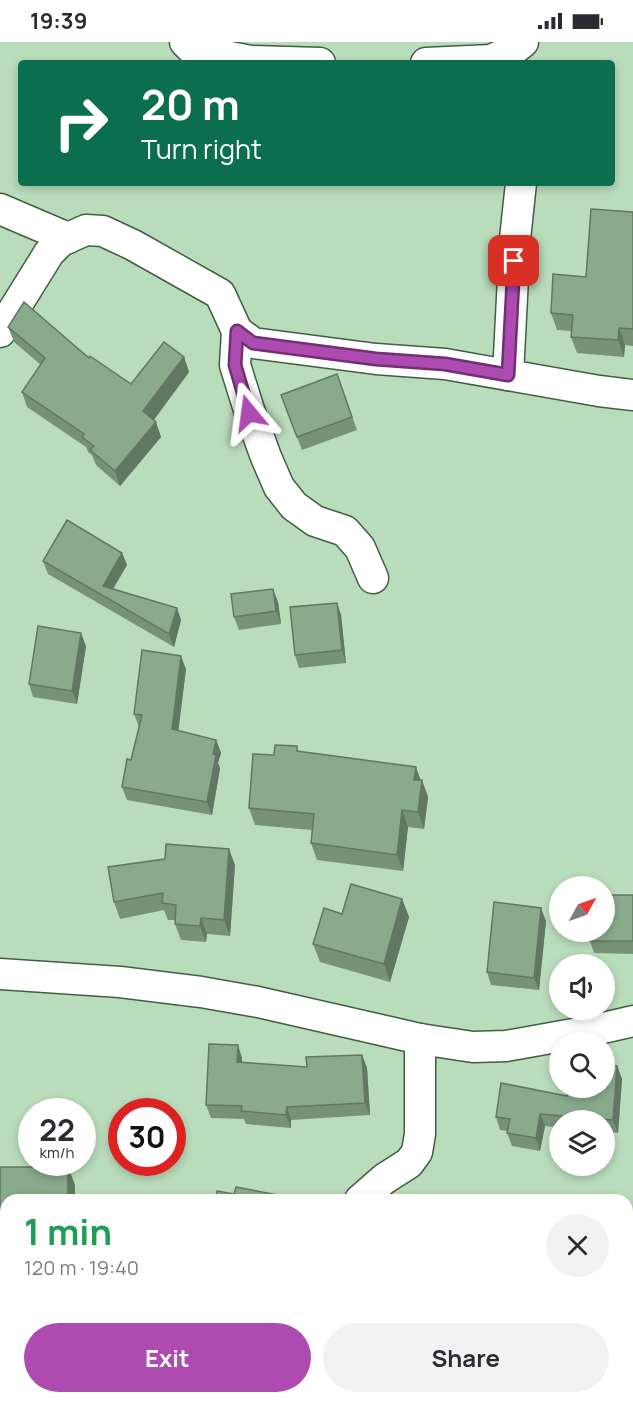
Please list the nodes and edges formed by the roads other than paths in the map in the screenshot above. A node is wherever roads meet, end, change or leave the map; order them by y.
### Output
1 (185, 42) edge
2 (522, 42) edge
3 (531, 42) edge
4 (245, 60) edge
5 (491, 60) edge
6 (530, 60) edge
7 (521, 186) edge
8 (0, 209) edge
9 (68, 238) junction
10 (237, 331) junction
11 (0, 332) edge
12 (508, 375) junction
13 (633, 395) edge
14 (373, 578) dead end
15 (0, 974) edge
16 (633, 1021) edge
17 (420, 1039) junction
18 (367, 1194) edge

1 - 4 street
2 - 5 street
3 - 6 street
7 - 12 street
8 - 9 street
9 - 10 street
9 - 11 street
10 - 12 street
10 - 14 street
12 - 13 street
15 - 17 street
16 - 17 street
17 - 18 street

